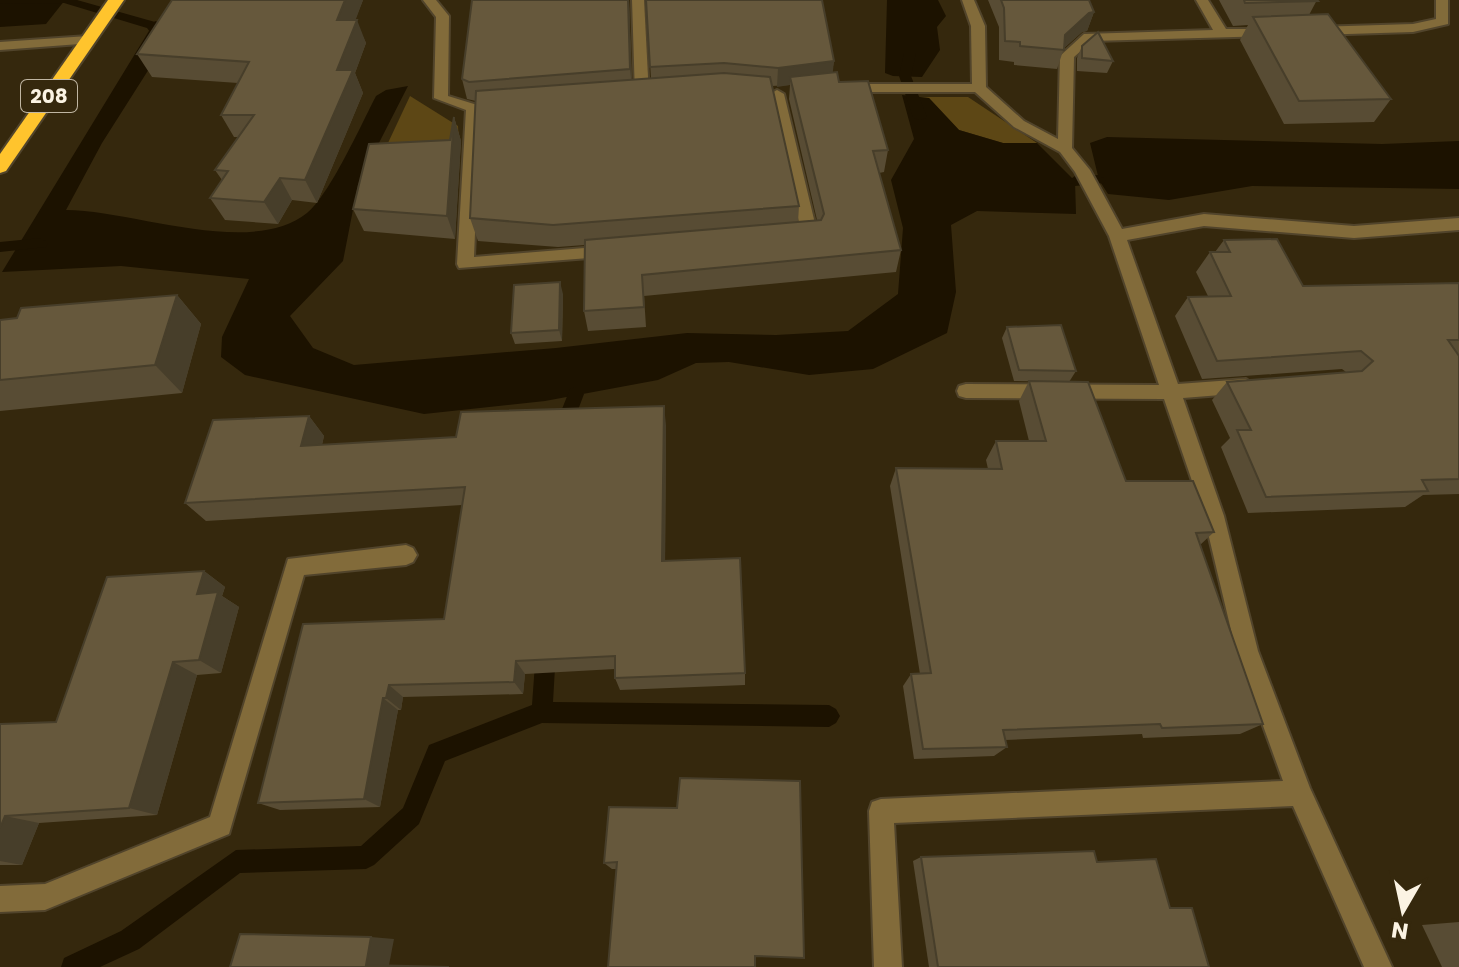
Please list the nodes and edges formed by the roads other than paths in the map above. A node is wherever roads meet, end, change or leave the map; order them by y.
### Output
1 (429, 0) edge
2 (638, 0) edge
3 (968, 0) edge
4 (1202, 0) edge
5 (1442, 0) edge
6 (115, 1) edge
7 (1443, 21) junction
8 (1459, 23) edge
9 (1286, 31) edge
10 (1301, 31) edge
11 (93, 33) junction
12 (1222, 33) junction
13 (0, 46) edge
14 (823, 87) edge
15 (979, 88) junction
16 (778, 93) dead end
17 (642, 96) edge
18 (503, 106) edge
19 (473, 108) junction
20 (1065, 149) junction
21 (0, 167) edge
22 (1459, 224) edge
23 (1117, 236) junction
24 (778, 239) edge
25 (622, 251) edge
26 (1264, 385) edge
27 (966, 391) dead end
28 (1171, 392) junction
29 (406, 555) dead end
30 (1300, 793) junction
31 (0, 899) edge
32 (888, 967) edge
33 (1378, 967) edge

1 - 19 street
2 - 17 street
3 - 15 street
4 - 12 street
5 - 7 street
6 - 11 highway, 208
7 - 8 street
7 - 10 street
9 - 12 street
11 - 13 street
11 - 21 highway, 208
12 - 20 street
14 - 15 street
15 - 20 street
16 - 24 street
18 - 19 street
19 - 25 street
20 - 23 street
22 - 23 street
23 - 28 street
26 - 28 street
27 - 28 street
28 - 30 street
29 - 31 street
30 - 32 street
30 - 33 street

